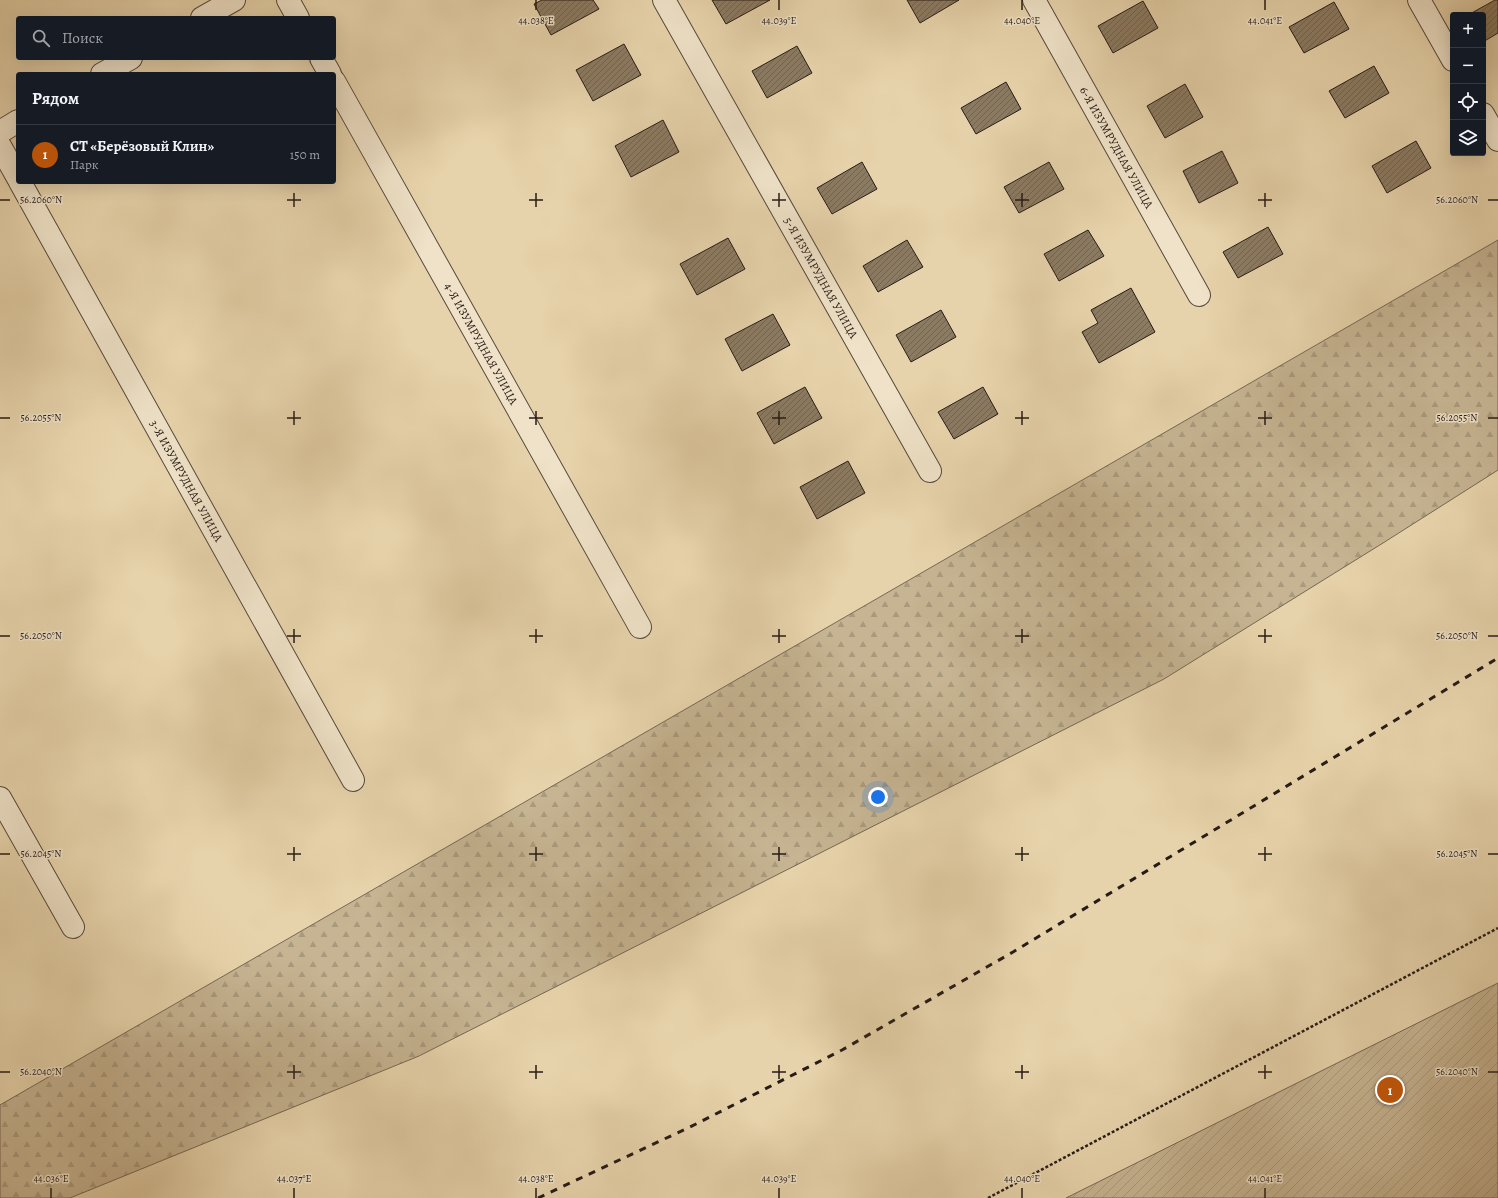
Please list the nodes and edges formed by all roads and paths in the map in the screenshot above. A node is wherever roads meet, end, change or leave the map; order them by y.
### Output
1 (234, 0) edge
2 (288, 0) edge
3 (664, 0) edge
4 (1034, 0) edge
5 (1419, 0) edge
6 (206, 16) edge
7 (297, 16) edge
8 (1450, 55) edge
9 (127, 60) edge
10 (322, 60) edge
11 (106, 72) edge
12 (329, 72) edge
13 (336, 85) edge
14 (1486, 119) edge
15 (16, 123) edge
16 (0, 132) edge
17 (1498, 140) edge
18 (0, 146) edge
19 (16, 174) edge
20 (21, 184) edge
21 (1199, 295) dead end
22 (930, 472) dead end
23 (640, 627) dead end
24 (353, 780) dead end
25 (0, 798) edge
26 (73, 926) dead end
27 (1498, 928) edge
28 (988, 1198) edge

1 - 6 street
2 - 7 street
3 - 22 street, 5-Я ИЗУМРУДНАЯ УЛИЦА
4 - 21 street, 6-Я ИЗУМРУДНАЯ УЛИЦА
5 - 8 street
9 - 11 street
10 - 12 street
13 - 23 street, 4-Я ИЗУМРУДНАЯ УЛИЦА
14 - 17 street
15 - 16 street
18 - 19 street
20 - 24 street, 3-Я ИЗУМРУДНАЯ УЛИЦА
25 - 26 street
27 - 28 path

